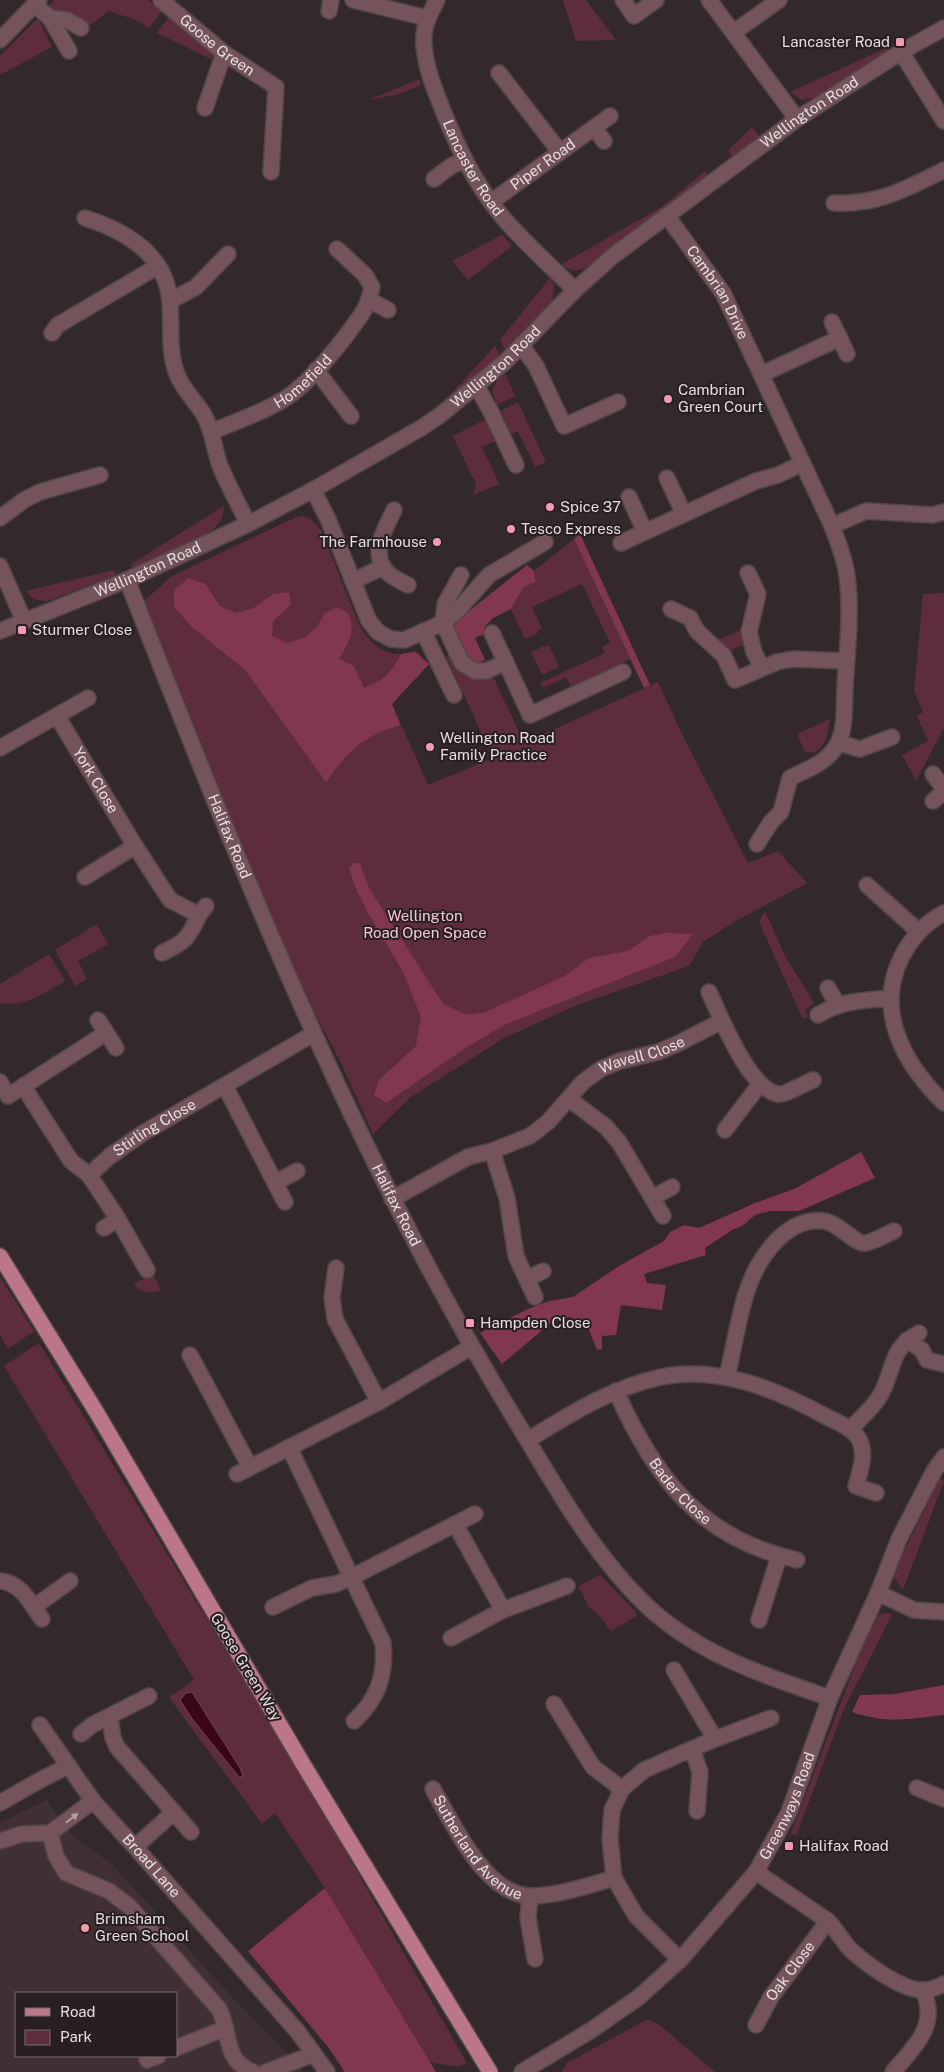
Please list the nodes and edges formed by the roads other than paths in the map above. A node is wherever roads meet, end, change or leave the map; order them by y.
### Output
1 (161, 0) edge
2 (353, 0) edge
3 (437, 0) edge
4 (623, 0) edge
5 (656, 0) edge
6 (709, 0) edge
7 (780, 0) edge
8 (37, 2) edge
9 (50, 18) junction
10 (427, 18) junction
11 (81, 28) dead end
12 (944, 28) edge
13 (734, 32) junction
14 (0, 40) edge
15 (69, 51) dead end
16 (901, 52) junction
17 (224, 53) junction
18 (499, 73) dead end
19 (205, 108) dead end
20 (610, 116) dead end
21 (797, 119) junction
22 (944, 121) edge
23 (594, 128) junction
24 (604, 142) dead end
25 (560, 152) junction
26 (465, 160) junction
27 (944, 170) edge
28 (271, 172) dead end
29 (434, 179) dead end
30 (491, 202) junction
31 (844, 208) dead end
32 (666, 216) junction
33 (85, 218) dead end
34 (337, 249) dead end
35 (228, 254) dead end
36 (158, 266) junction
37 (575, 290) junction
38 (371, 294) junction
39 (170, 301) junction
40 (388, 310) dead end
41 (832, 322) dead end
42 (52, 333) dead end
43 (840, 338) junction
44 (521, 345) junction
45 (847, 354) dead end
46 (316, 370) junction
47 (762, 374) junction
48 (476, 385) junction
49 (618, 402) dead end
50 (351, 416) dead end
51 (211, 432) junction
52 (803, 463) junction
53 (516, 465) dead end
54 (100, 475) dead end
55 (667, 478) dead end
56 (312, 490) junction
57 (629, 497) dead end
58 (394, 510) dead end
59 (944, 512) edge
60 (684, 514) junction
61 (0, 518) edge
62 (248, 524) junction
63 (832, 526) junction
64 (645, 532) junction
65 (545, 542) dead end
66 (621, 544) dead end
67 (0, 566) edge
68 (383, 567) junction
69 (748, 573) dead end
70 (461, 575) dead end
71 (127, 580) junction
72 (353, 580) junction
73 (408, 586) dead end
74 (671, 609) dead end
75 (24, 621) junction
76 (443, 623) junction
77 (0, 631) edge
78 (423, 631) junction
79 (492, 633) dead end
80 (506, 662) junction
81 (846, 662) junction
82 (762, 668) junction
83 (623, 672) dead end
84 (454, 695) dead end
85 (88, 698) dead end
86 (57, 716) junction
87 (892, 737) dead end
88 (838, 742) junction
89 (0, 748) edge
90 (933, 774) dead end
91 (940, 794) edge
92 (757, 844) dead end
93 (134, 846) junction
94 (85, 876) dead end
95 (867, 885) dead end
96 (944, 913) edge
97 (918, 932) junction
98 (162, 954) dead end
99 (828, 988) dead end
100 (709, 992) dead end
101 (890, 998) junction
102 (837, 1004) junction
103 (818, 1015) dead end
104 (98, 1020) dead end
105 (722, 1021) junction
106 (106, 1033) junction
107 (313, 1034) junction
108 (116, 1048) dead end
109 (813, 1080) dead end
110 (0, 1082) edge
111 (760, 1084) junction
112 (23, 1086) junction
113 (225, 1086) junction
114 (569, 1099) junction
115 (943, 1100) edge
116 (725, 1130) dead end
117 (492, 1151) junction
118 (297, 1172) dead end
119 (89, 1175) junction
120 (275, 1183) junction
121 (672, 1187) dead end
122 (654, 1198) junction
123 (392, 1199) junction
124 (285, 1202) dead end
125 (664, 1216) dead end
126 (118, 1219) junction
127 (104, 1228) dead end
128 (894, 1231) dead end
129 (1, 1258) edge
130 (336, 1268) dead end
131 (147, 1270) dead end
132 (543, 1271) dead end
133 (527, 1279) junction
134 (536, 1297) dead end
135 (471, 1348) junction
136 (190, 1355) dead end
137 (944, 1364) edge
138 (727, 1378) junction
139 (616, 1391) junction
140 (379, 1402) junction
141 (850, 1429) junction
142 (528, 1440) junction
143 (289, 1447) junction
144 (944, 1456) edge
145 (876, 1493) dead end
146 (475, 1514) dead end
147 (455, 1524) junction
148 (779, 1556) junction
149 (797, 1560) dead end
150 (352, 1578) junction
151 (0, 1581) edge
152 (70, 1581) dead end
153 (567, 1586) dead end
154 (878, 1593) junction
155 (273, 1607) dead end
156 (503, 1610) junction
157 (944, 1612) edge
158 (759, 1620) dead end
159 (451, 1638) dead end
160 (674, 1670) dead end
161 (149, 1696) dead end
162 (830, 1698) junction
163 (554, 1704) dead end
164 (110, 1717) junction
165 (771, 1718) dead end
166 (354, 1721) dead end
167 (40, 1725) dead end
168 (81, 1734) dead end
169 (716, 1739) junction
170 (692, 1749) junction
171 (69, 1766) junction
172 (917, 1788) dead end
173 (433, 1789) dead end
174 (622, 1789) junction
175 (944, 1799) edge
176 (93, 1802) junction
177 (0, 1803) edge
178 (697, 1811) dead end
179 (174, 1812) junction
180 (191, 1832) dead end
181 (50, 1833) junction
182 (0, 1841) edge
183 (136, 1847) junction
184 (756, 1872) junction
185 (614, 1878) junction
186 (530, 1896) junction
187 (828, 1921) junction
188 (535, 1959) dead end
189 (680, 1960) junction
190 (944, 1984) edge
191 (924, 1990) junction
192 (756, 2025) dead end
193 (226, 2030) junction
194 (178, 2047) edge
195 (314, 2054) junction
196 (254, 2072) edge
197 (266, 2072) edge
198 (327, 2072) edge
199 (490, 2072) edge
200 (522, 2072) edge
201 (893, 2072) edge

1 - 17 street, Goose Green
2 - 10 street
3 - 10 street, Lancaster Road
4 - 5 street
6 - 13 street
7 - 13 street
8 - 9 street
8 - 14 street
9 - 11 street
9 - 15 street
10 - 26 street, Lancaster Road
12 - 16 street, Wellington Road
13 - 21 street
16 - 21 street, Wellington Road
16 - 22 street
17 - 19 street
17 - 28 street, Goose Green
18 - 25 street
20 - 23 street, Piper Road
21 - 32 street, Wellington Road
23 - 24 street
23 - 25 street, Piper Road
25 - 30 street, Piper Road
26 - 29 street
26 - 30 street, Lancaster Road
27 - 31 street
30 - 37 street, Lancaster Road
32 - 37 street, Wellington Road
32 - 47 street, Cambrian Drive
33 - 36 street
34 - 38 street
35 - 39 street
36 - 39 street
36 - 42 street
37 - 44 street, Wellington Road
38 - 40 street
38 - 46 street, Homefield
39 - 51 street
41 - 43 street
43 - 45 street
43 - 47 street
44 - 48 street, Wellington Road
44 - 49 street
46 - 50 street
46 - 51 street, Homefield
47 - 52 street, Cambrian Drive
48 - 53 street
48 - 56 street, Wellington Road
51 - 62 street
52 - 60 street
52 - 63 street, Cambrian Drive
54 - 61 street
55 - 60 street
56 - 62 street, Wellington Road
56 - 72 street
57 - 64 street
58 - 68 street
59 - 63 street
60 - 64 street
62 - 71 street, Wellington Road
63 - 81 street, Cambrian Drive
64 - 66 street
65 - 76 street
67 - 75 street
68 - 72 street
68 - 73 street
69 - 82 street
70 - 76 street
71 - 75 street, Wellington Road
71 - 107 street, Halifax Road
72 - 78 street
74 - 82 street
75 - 77 street, Wellington Road
76 - 78 street
76 - 80 street
78 - 84 street
79 - 80 street
80 - 83 street
81 - 82 street
81 - 88 street, Cambrian Drive
85 - 86 street
86 - 89 street
86 - 93 street, York Close
87 - 88 street
88 - 92 street, Cambrian Drive
90 - 91 street
93 - 94 street
93 - 98 street, York Close
95 - 97 street
96 - 97 street
97 - 101 street
99 - 102 street
100 - 105 street
101 - 102 street
101 - 115 street
102 - 103 street
104 - 106 street
105 - 111 street
105 - 114 street, Wavell Close
106 - 108 street
106 - 112 street
107 - 113 street, Stirling Close
107 - 123 street, Halifax Road
109 - 111 street
110 - 112 street
111 - 116 street
112 - 119 street
113 - 119 street, Stirling Close
113 - 120 street
114 - 117 street, Wavell Close
114 - 122 street
117 - 123 street, Wavell Close
117 - 133 street
118 - 120 street
119 - 126 street
120 - 124 street
121 - 122 street
122 - 125 street
123 - 135 street, Halifax Road
126 - 127 street
126 - 131 street
128 - 138 street
129 - 199 main road, Goose Green Way
130 - 140 street
132 - 133 street
133 - 134 street
135 - 140 street
135 - 142 street, Halifax Road
136 - 143 street
137 - 141 street
138 - 139 street
138 - 141 street
139 - 142 street
139 - 148 street, Bader Close
140 - 143 street
141 - 145 street
142 - 162 street, Halifax Road
143 - 150 street
144 - 154 street, Greenways Road
146 - 147 street
147 - 150 street
147 - 156 street
148 - 149 street, Bader Close
148 - 158 street
150 - 155 street
150 - 166 street
151 - 152 street
153 - 156 street
154 - 157 street
154 - 162 street, Greenways Road
156 - 159 street
160 - 169 street
161 - 164 street
162 - 184 street, Greenways Road
163 - 174 street
164 - 168 street
164 - 179 street
165 - 169 street
167 - 171 street, Broad Lane
169 - 170 street
170 - 174 street
170 - 178 street
171 - 176 street, Broad Lane
171 - 177 street
172 - 175 street
173 - 186 street, Sutherland Avenue
174 - 185 street
181 -> 176 street
176 - 183 street, Broad Lane
179 - 180 street
179 - 183 street
181 - 182 street
181 - 193 street
183 - 195 street, Broad Lane
184 - 187 street
184 - 189 street, Greenways Road
185 - 186 street, Sutherland Avenue
185 - 189 street
186 - 188 street, Sutherland Avenue
187 - 191 street
187 - 192 street, Oak Close
189 - 200 street, Greenways Road
190 - 191 street
191 - 201 street
193 - 194 street
193 - 196 street
195 - 197 street
195 - 198 street, Broad Lane

